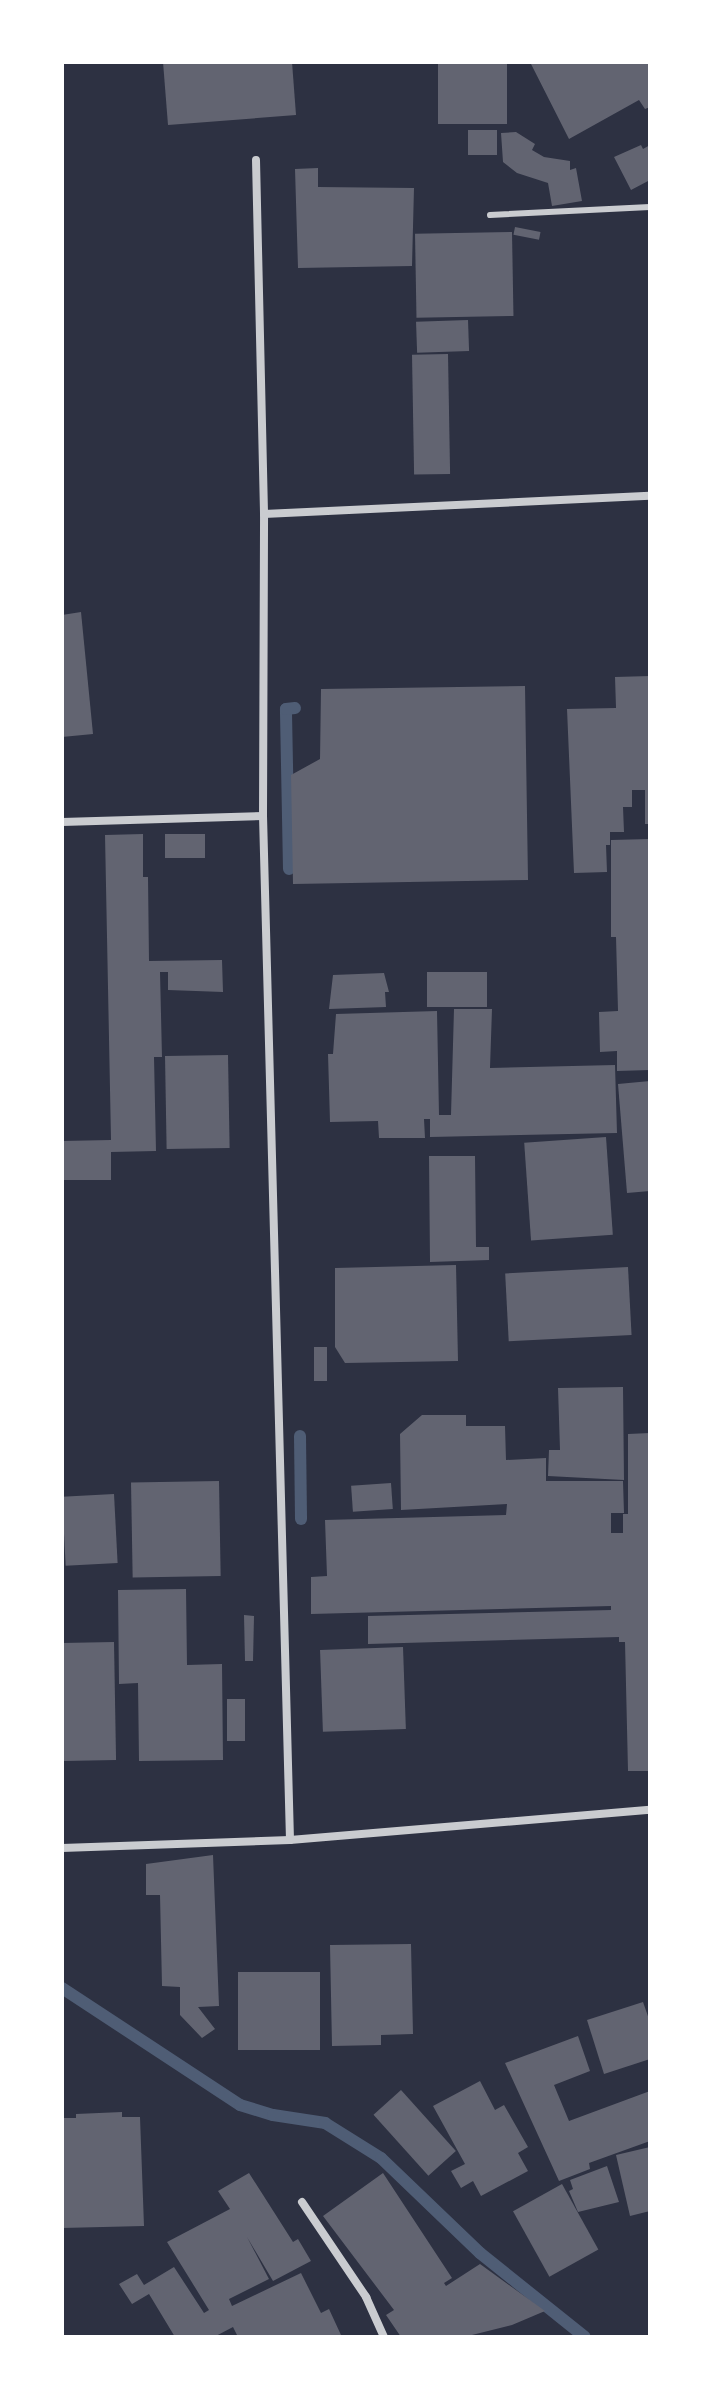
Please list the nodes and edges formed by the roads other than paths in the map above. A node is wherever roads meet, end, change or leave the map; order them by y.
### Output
1 (256, 160) dead end
2 (650, 207) edge
3 (490, 215) dead end
4 (650, 496) edge
5 (264, 514) junction
6 (263, 816) junction
7 (62, 822) edge
8 (650, 1810) edge
9 (290, 1840) junction
10 (62, 1848) edge
11 (302, 2202) dead end
12 (384, 2337) edge

1 - 5 street
2 - 3 lane
4 - 5 street
5 - 6 street
6 - 7 street
6 - 9 street
8 - 9 street
9 - 10 street
11 - 12 street

